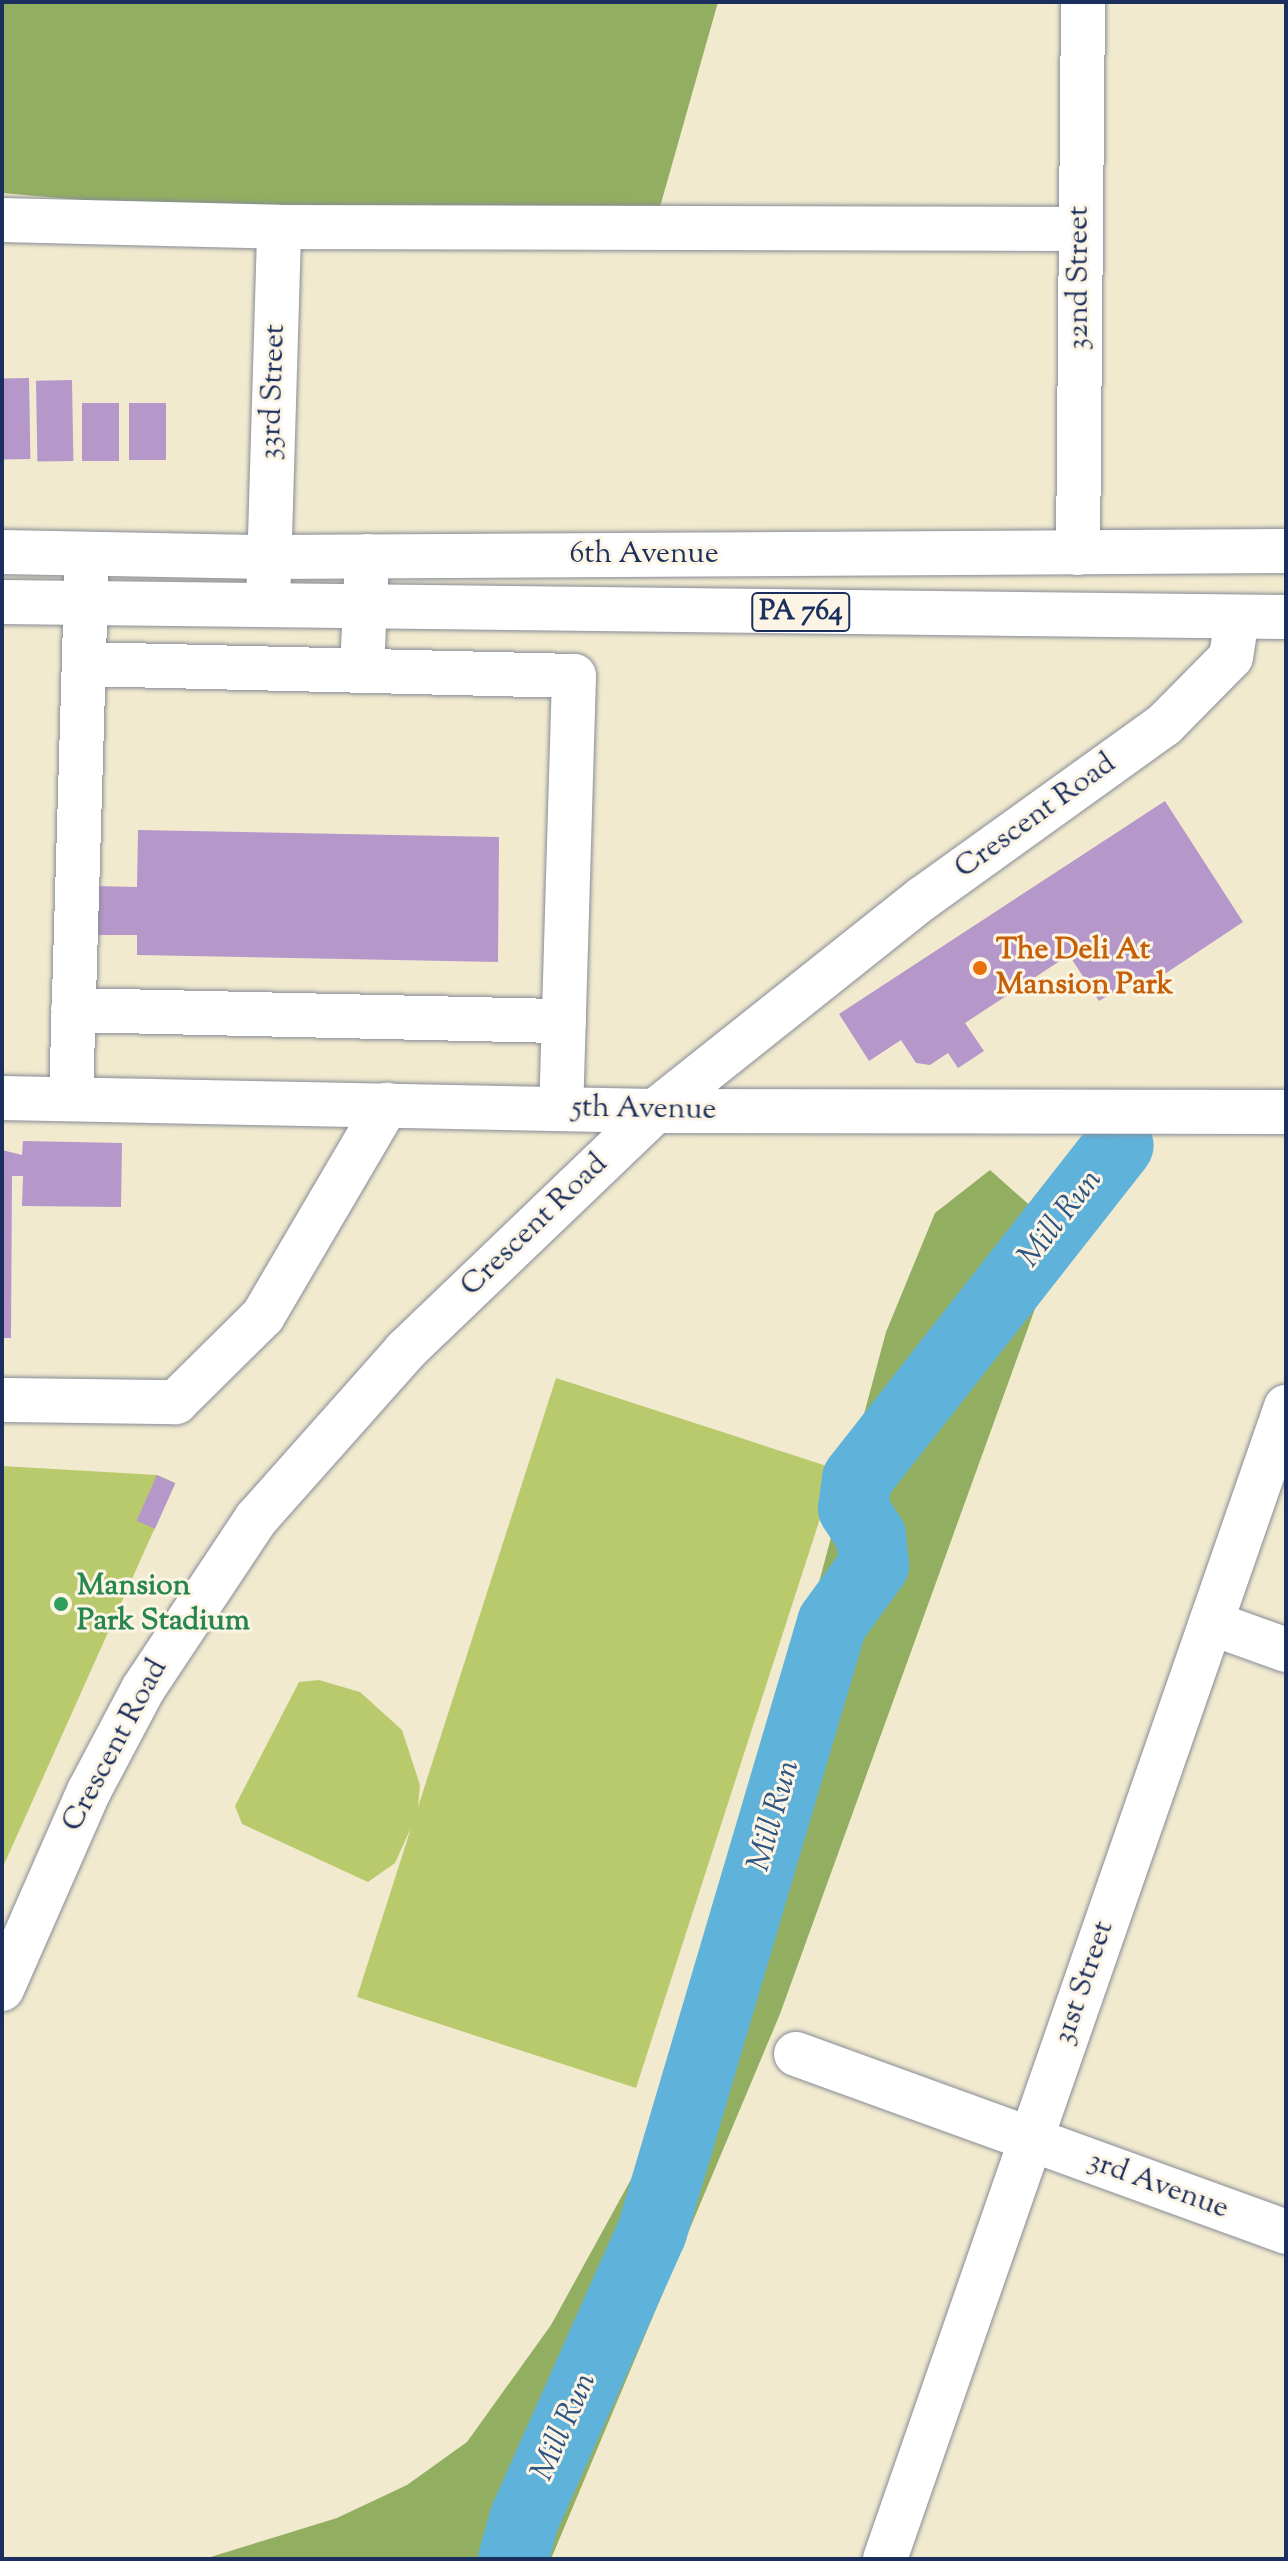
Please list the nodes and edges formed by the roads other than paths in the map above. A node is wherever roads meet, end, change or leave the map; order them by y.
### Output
1 (1083, 2) edge
2 (2, 220) edge
3 (279, 227) junction
4 (1080, 229) junction
5 (1286, 551) edge
6 (2, 552) edge
7 (1078, 553) junction
8 (87, 554) junction
9 (367, 556) junction
10 (269, 557) junction
11 (2, 602) edge
12 (86, 603) junction
13 (268, 605) junction
14 (364, 606) junction
15 (1286, 617) edge
16 (1237, 618) junction
17 (84, 664) junction
18 (362, 671) junction
19 (73, 1010) junction
20 (564, 1021) junction
21 (2, 1098) edge
22 (71, 1099) junction
23 (387, 1105) junction
24 (561, 1109) junction
25 (655, 1111) junction
26 (1286, 1112) edge
27 (2, 1400) edge
28 (1286, 1407) edge
29 (1211, 1623) junction
30 (1286, 1650) edge
31 (2, 1989) edge
32 (796, 2054) dead end
33 (1031, 2141) junction
34 (1286, 2232) edge
35 (885, 2559) edge

1 - 4 street, 32nd Street
2 - 3 street
3 - 4 street
3 - 10 street, 33rd Street
4 - 7 street, 32nd Street
5 - 7 street, 6th Avenue / PA 764
6 - 8 street, 6th Avenue / PA 764
7 - 9 street, 6th Avenue / PA 764
8 - 10 street, 6th Avenue / PA 764
8 - 12 street
9 - 10 street, 6th Avenue / PA 764
9 - 14 street
10 - 13 street, 33rd Street
11 - 12 street, 6th Avenue / PA 764
12 - 13 street, 6th Avenue / PA 764
12 - 17 street
13 - 14 street, 6th Avenue / PA 764
14 - 16 street, 6th Avenue / PA 764
14 - 18 street
15 - 16 street, PA 764
16 - 25 street, Crescent Road
17 - 18 street
17 - 19 street
18 - 20 street
19 - 20 street
19 - 22 street
20 - 24 street
21 - 22 street, 5th Avenue
22 - 23 street, 5th Avenue
23 - 24 street, 5th Avenue
23 - 27 street
24 - 25 street, 5th Avenue
25 - 26 street, 5th Avenue
25 - 31 street, Crescent Road
28 - 29 street, 31st Street
29 - 30 street
29 - 33 street, 31st Street
32 - 33 street, 3rd Avenue
33 - 34 street, 3rd Avenue
33 - 35 street, 31st Street

